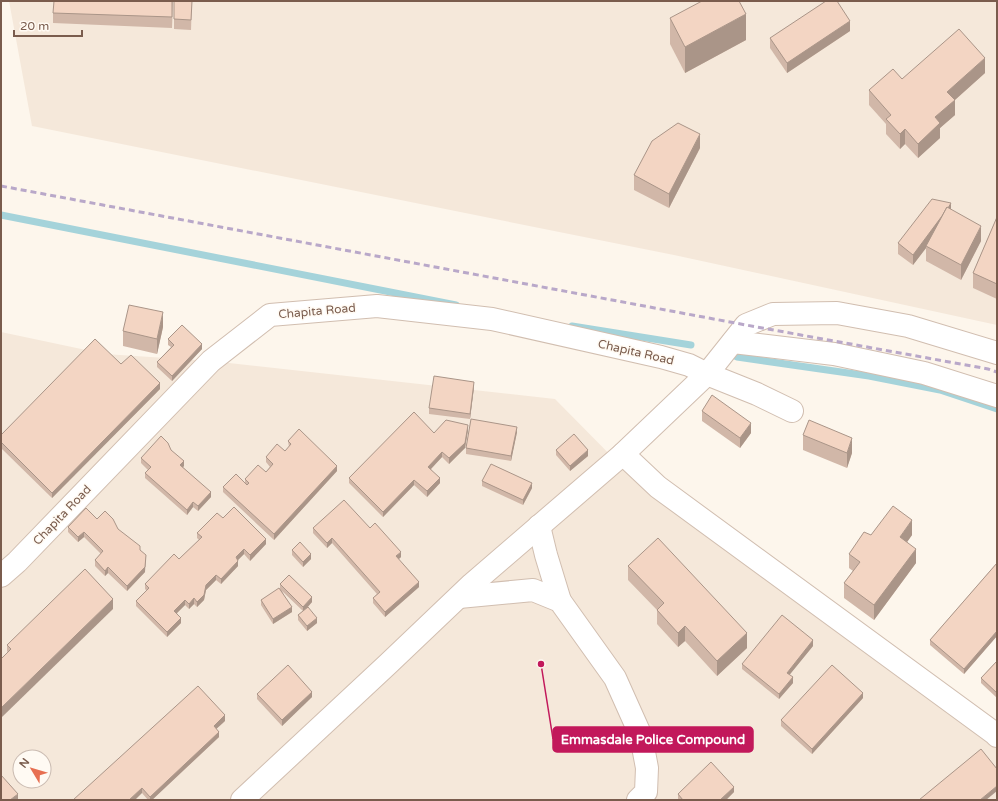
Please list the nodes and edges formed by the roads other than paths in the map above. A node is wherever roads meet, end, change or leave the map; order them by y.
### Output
1 (733, 342) junction
2 (997, 353) edge
3 (707, 374) junction
4 (997, 396) edge
5 (792, 411) dead end
6 (623, 454) junction
7 (539, 526) junction
8 (1, 576) edge
9 (459, 597) junction
10 (560, 600) junction
11 (997, 736) edge
12 (242, 800) edge
13 (638, 800) edge

1 - 2 street
1 - 3 street
1 - 4 street
3 - 5 street, Chapita Road
3 - 6 street
3 - 8 street, Chapita Road
6 - 7 street
6 - 11 street
7 - 9 street
7 - 10 street
9 - 10 street
9 - 12 street
10 - 13 street

